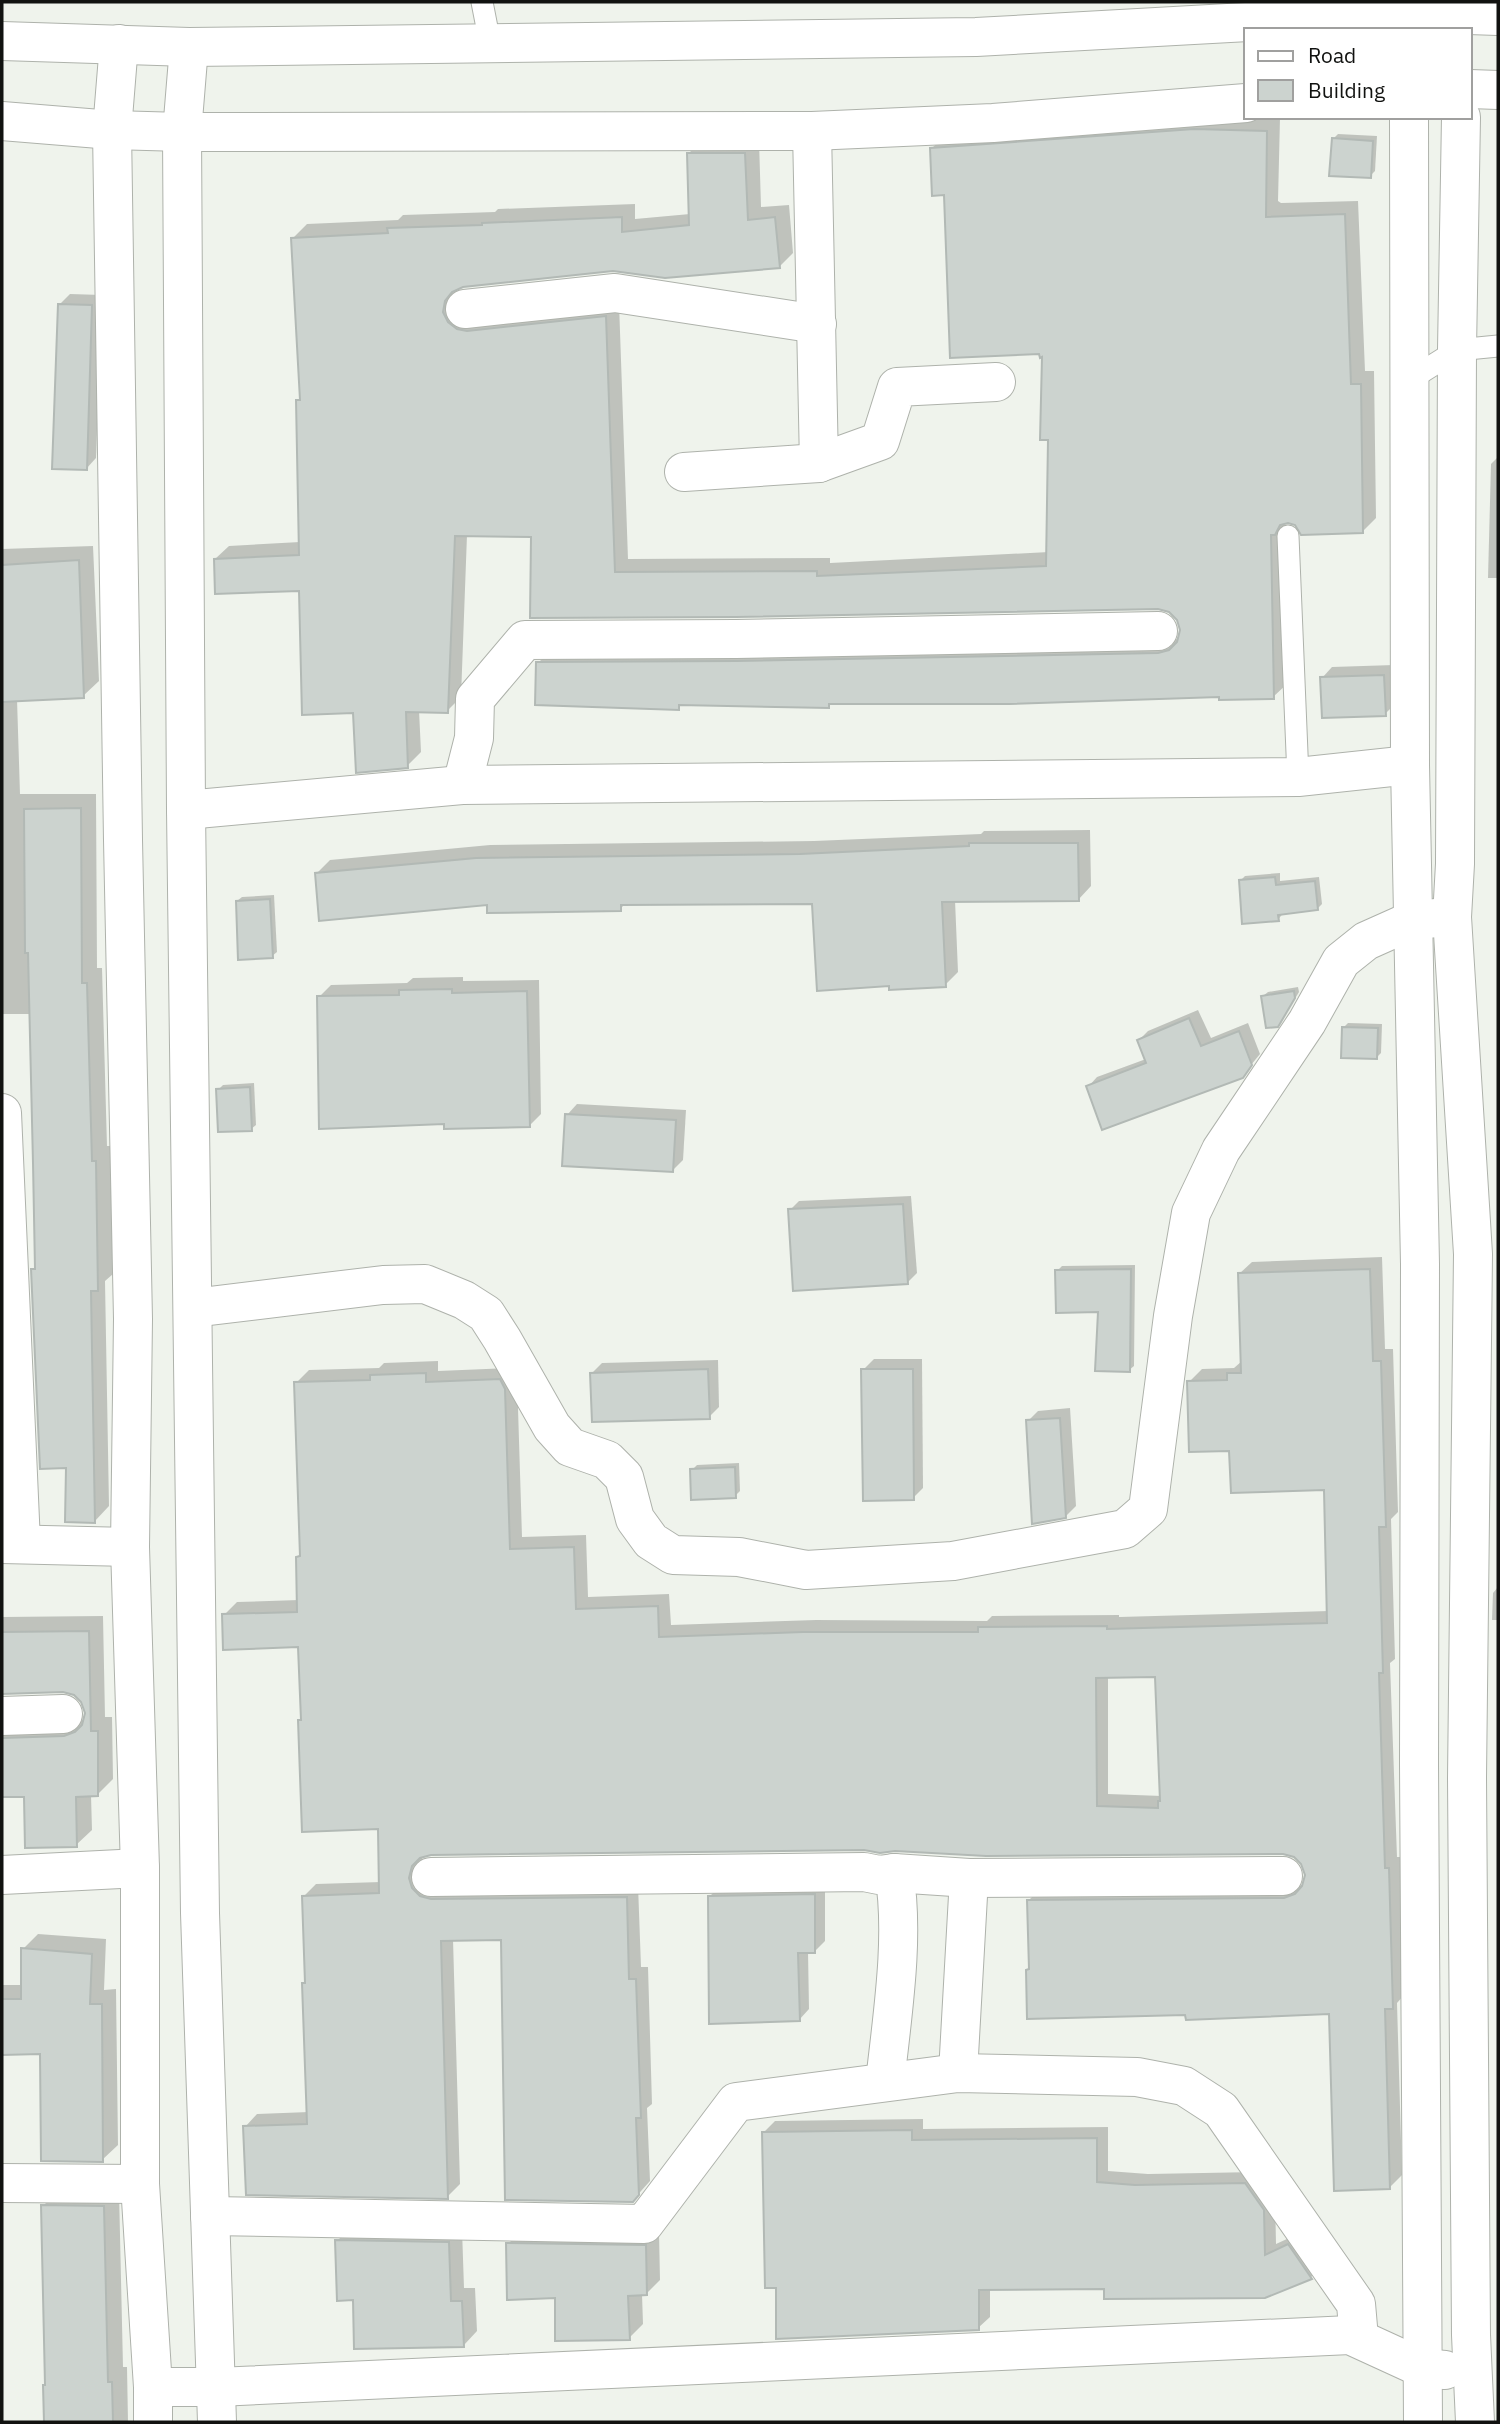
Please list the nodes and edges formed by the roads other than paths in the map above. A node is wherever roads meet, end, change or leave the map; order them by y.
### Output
1 (482, 2) edge
2 (1498, 16) edge
3 (1410, 22) edge
4 (1460, 23) edge
5 (2, 41) edge
6 (490, 43) junction
7 (119, 44) junction
8 (189, 47) junction
9 (1472, 89) edge
10 (1498, 90) edge
11 (1244, 103) edge
12 (1409, 119) edge
13 (1461, 119) edge
14 (2, 121) edge
15 (112, 130) junction
16 (812, 131) junction
17 (182, 132) junction
18 (465, 309) dead end
19 (817, 324) junction
20 (1498, 346) edge
21 (1457, 350) junction
22 (1411, 379) junction
23 (996, 382) dead end
24 (818, 464) junction
25 (684, 472) dead end
26 (1287, 536) dead end
27 (1158, 631) dead end
28 (1410, 765) junction
29 (1297, 777) junction
30 (462, 785) junction
31 (186, 810) junction
32 (1452, 917) junction
33 (1413, 920) junction
34 (2, 1113) edge
35 (1486, 1254) edge
36 (193, 1308) junction
37 (12, 1544) edge
38 (130, 1547) junction
39 (63, 1714) dead end
40 (2, 1716) edge
41 (1483, 1777) edge
42 (140, 1868) junction
43 (894, 1873) junction
44 (2, 1875) edge
45 (1283, 1876) dead end
46 (431, 1877) dead end
47 (969, 1878) junction
48 (958, 2073) junction
49 (885, 2082) junction
50 (2, 2183) edge
51 (140, 2184) junction
52 (210, 2216) junction
53 (1350, 2335) junction
54 (1422, 2368) junction
55 (1472, 2373) junction
56 (153, 2404) edge
57 (217, 2405) edge
58 (1423, 2422) edge
59 (1475, 2422) edge

1 - 6 lane
2 - 4 street
3 - 4 street
3 - 6 street
5 - 7 street
6 - 8 street
7 - 8 street
7 - 15 street
8 - 17 street
9 - 10 street
11 - 16 street
12 - 22 street
13 - 21 street
14 - 15 street
15 - 17 street
15 - 38 street
16 - 17 street
16 - 19 street
17 - 31 street
18 - 19 street
19 - 24 street
20 - 21 lane
21 - 22 lane
21 - 32 street
22 - 28 street
23 - 24 street
24 - 25 street
26 - 29 lane
27 - 30 street
28 - 29 street
28 - 33 street
29 - 30 street
30 - 31 street
31 - 36 street
32 - 33 street
32 - 35 street
33 - 36 street
33 - 54 street
34 - 37 street
35 - 41 street
36 - 52 street
37 - 38 street
38 - 42 street
39 - 40 street
41 - 55 street
42 - 44 street
42 - 51 street
43 - 46 street
43 - 47 street
43 - 49 street
45 - 47 street
47 - 48 street
48 - 49 street
48 - 53 street
49 - 52 street
50 - 51 street
51 - 56 street
52 - 57 street
53 - 54 street
53 - 57 street
54 - 55 street
54 - 58 street
55 - 59 street
56 - 57 street

